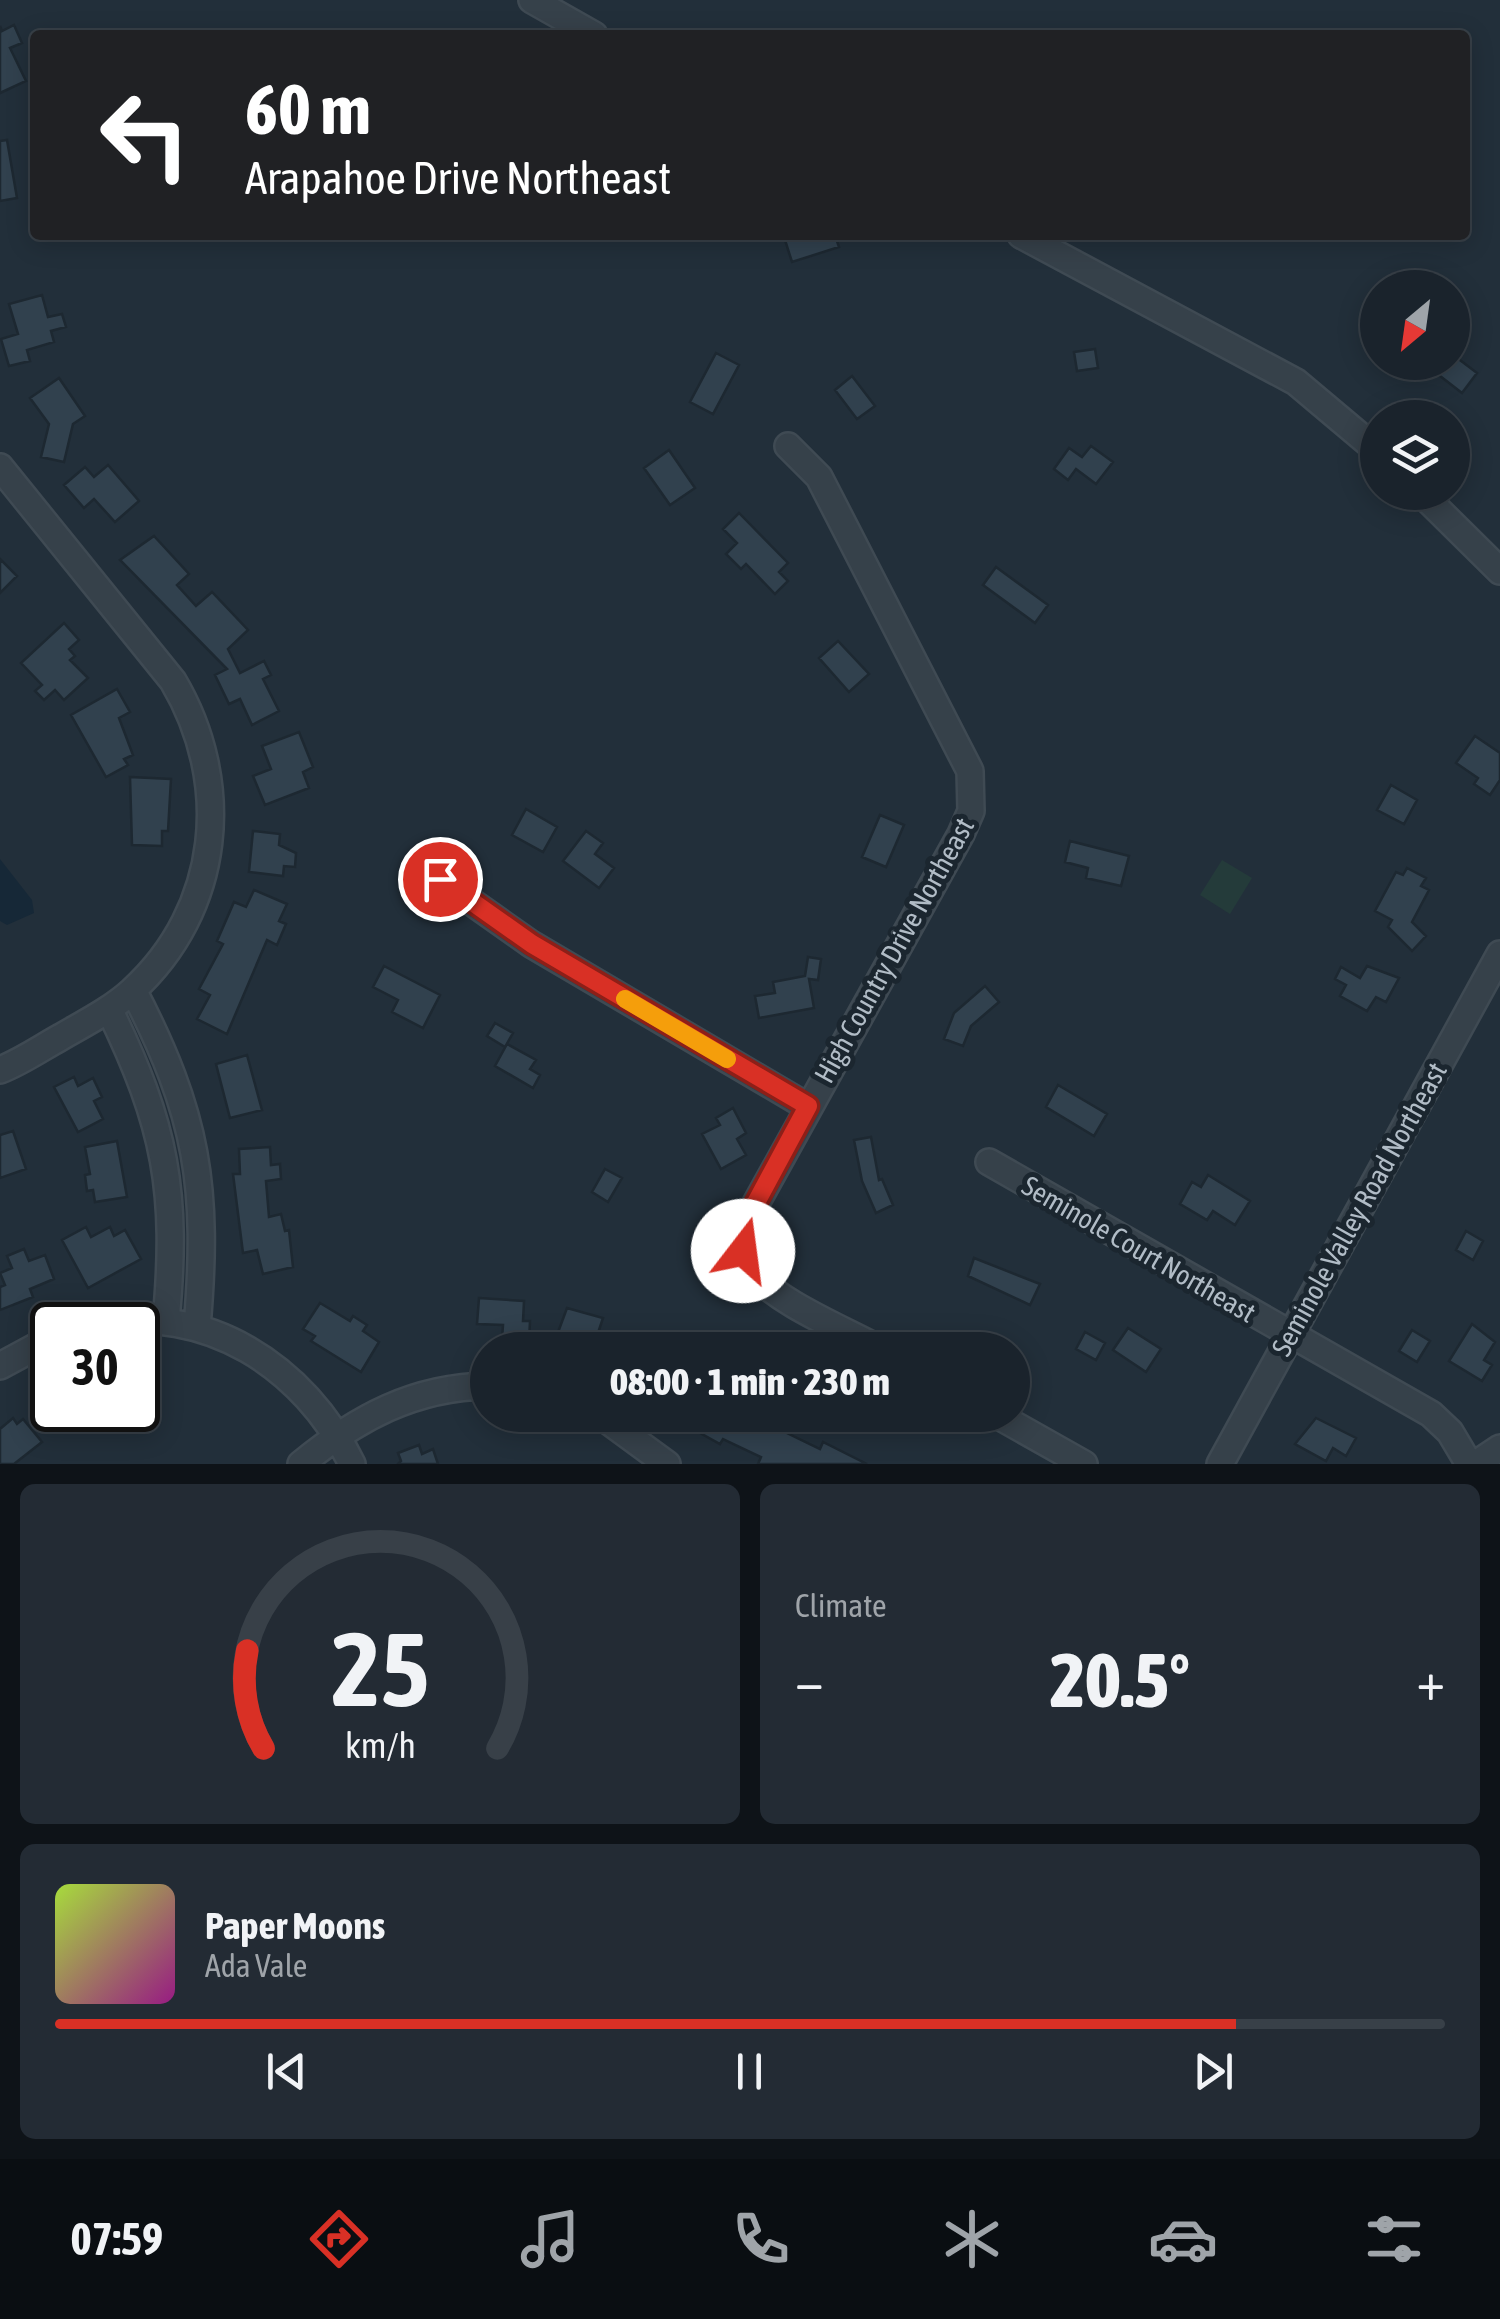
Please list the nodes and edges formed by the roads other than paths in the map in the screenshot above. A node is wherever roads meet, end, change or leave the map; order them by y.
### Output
1 (532, 0) edge
2 (585, 30) edge
3 (1031, 240) edge
4 (1360, 436) edge
5 (788, 446) dead end
6 (0, 466) edge
7 (1438, 510) edge
8 (1500, 570) edge
9 (440, 879) dead end
10 (1500, 954) edge
11 (133, 990) junction
12 (109, 1009) junction
13 (0, 1070) edge
14 (808, 1106) junction
15 (989, 1162) dead end
16 (160, 1321) edge
17 (166, 1321) junction
18 (196, 1327) junction
19 (849, 1332) edge
20 (1288, 1335) junction
21 (30, 1350) edge
22 (0, 1366) edge
23 (470, 1386) edge
24 (623, 1432) edge
25 (1027, 1432) edge
26 (338, 1434) junction
27 (1500, 1448) edge
28 (300, 1464) edge
29 (352, 1464) edge
30 (667, 1464) edge
31 (1084, 1464) edge
32 (1220, 1464) edge
33 (1472, 1464) edge

1 - 2 street
3 - 4 street
5 - 14 street, High Country Drive Northeast
6 - 11 street
7 - 8 street
9 - 14 street
10 - 20 street, Seminole Valley Road Northeast
11 - 12 street
11 - 18 street
12 - 13 street
12 - 17 street
14 - 19 street, High Country Drive Northeast
15 - 20 street, Seminole Court Northeast
16 - 17 street
17 - 18 street
18 - 26 street
20 - 32 street, Seminole Valley Road Northeast
20 - 33 street, Seminole Court Northeast
21 - 22 street
23 - 26 street
24 - 30 street
25 - 31 street
26 - 28 street
26 - 29 street
27 - 33 street

